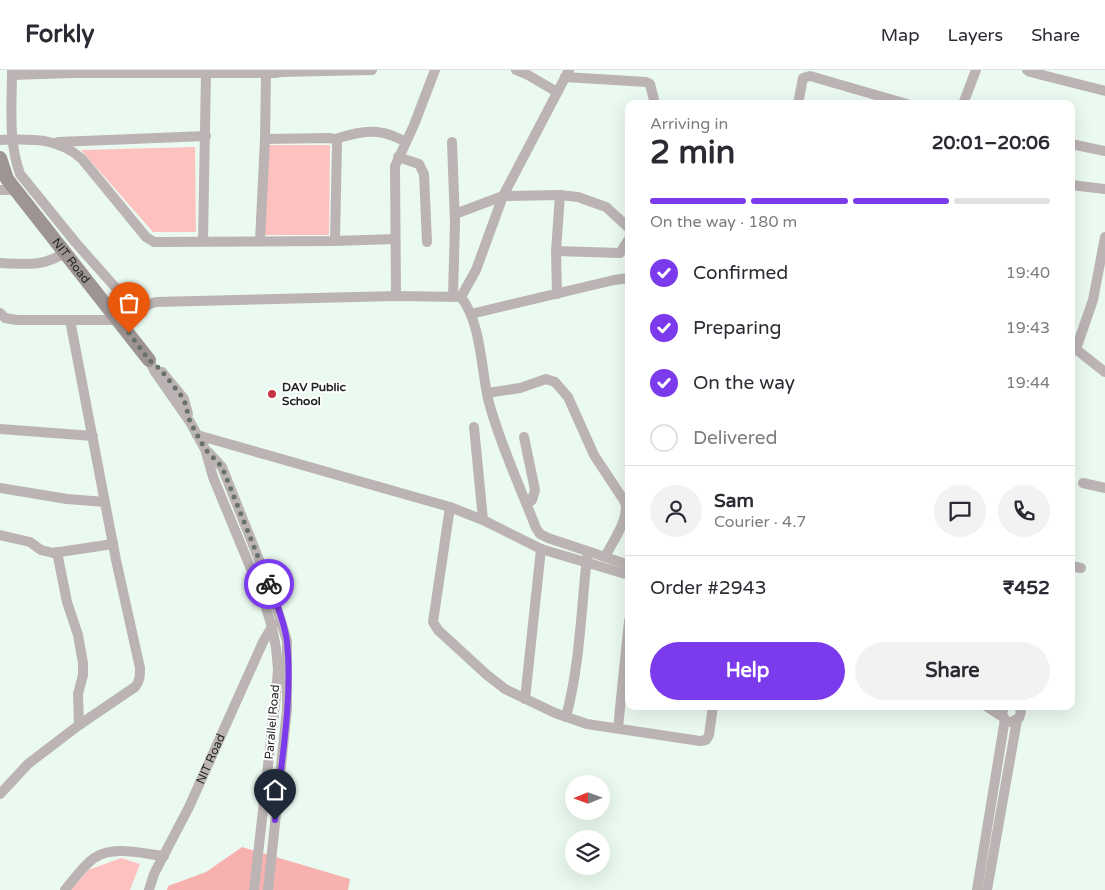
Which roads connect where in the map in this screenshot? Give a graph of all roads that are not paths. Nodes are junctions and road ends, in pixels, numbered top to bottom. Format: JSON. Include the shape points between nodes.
{"nodes":[{"id":1,"x":372,"y":70,"type":"edge"},
{"id":2,"x":435,"y":70,"type":"edge"},
{"id":3,"x":516,"y":70,"type":"edge"},
{"id":4,"x":976,"y":70,"type":"edge"},
{"id":5,"x":1027,"y":70,"type":"edge"},
{"id":6,"x":73,"y":71,"type":"edge"},
{"id":7,"x":282,"y":71,"type":"edge"},
{"id":8,"x":12,"y":72,"type":"edge"},
{"id":9,"x":133,"y":72,"type":"edge"},
{"id":10,"x":224,"y":72,"type":"edge"},
{"id":11,"x":266,"y":73,"type":"junction"},
{"id":12,"x":567,"y":73,"type":"edge"},
{"id":13,"x":206,"y":74,"type":"junction"},
{"id":14,"x":557,"y":92,"type":"junction"},
{"id":15,"x":1105,"y":92,"type":"edge"},
{"id":16,"x":655,"y":100,"type":"edge"},
{"id":17,"x":799,"y":100,"type":"edge"},
{"id":18,"x":892,"y":100,"type":"edge"},
{"id":19,"x":965,"y":100,"type":"edge"},
{"id":20,"x":206,"y":136,"type":"junction"},
{"id":21,"x":265,"y":139,"type":"junction"},
{"id":22,"x":335,"y":139,"type":"junction"},
{"id":23,"x":0,"y":140,"type":"edge"},
{"id":24,"x":12,"y":140,"type":"junction"},
{"id":25,"x":55,"y":142,"type":"junction"},
{"id":26,"x":406,"y":142,"type":"junction"},
{"id":27,"x":452,"y":142,"type":"dead end"},
{"id":28,"x":1075,"y":145,"type":"edge"},
{"id":29,"x":1105,"y":150,"type":"edge"},
{"id":30,"x":398,"y":157,"type":"junction"},
{"id":31,"x":0,"y":158,"type":"edge"},
{"id":32,"x":1075,"y":186,"type":"edge"},
{"id":33,"x":0,"y":190,"type":"edge"},
{"id":34,"x":16,"y":190,"type":"junction"},
{"id":35,"x":1105,"y":190,"type":"edge"},
{"id":36,"x":560,"y":195,"type":"junction"},
{"id":37,"x":503,"y":196,"type":"junction"},
{"id":38,"x":455,"y":214,"type":"junction"},
{"id":39,"x":625,"y":224,"type":"edge"},
{"id":40,"x":1105,"y":237,"type":"edge"},
{"id":41,"x":394,"y":239,"type":"junction"},
{"id":42,"x":202,"y":241,"type":"junction"},
{"id":43,"x":260,"y":241,"type":"junction"},
{"id":44,"x":336,"y":241,"type":"junction"},
{"id":45,"x":427,"y":242,"type":"dead end"},
{"id":46,"x":625,"y":245,"type":"edge"},
{"id":47,"x":556,"y":251,"type":"junction"},
{"id":48,"x":64,"y":253,"type":"junction"},
{"id":49,"x":0,"y":263,"type":"edge"},
{"id":50,"x":625,"y":279,"type":"edge"},
{"id":51,"x":557,"y":294,"type":"junction"},
{"id":52,"x":396,"y":296,"type":"junction"},
{"id":53,"x":457,"y":296,"type":"junction"},
{"id":54,"x":147,"y":304,"type":"junction"},
{"id":55,"x":0,"y":313,"type":"edge"},
{"id":56,"x":471,"y":314,"type":"junction"},
{"id":57,"x":70,"y":320,"type":"junction"},
{"id":58,"x":119,"y":320,"type":"junction"},
{"id":59,"x":1075,"y":345,"type":"edge"},
{"id":60,"x":1075,"y":349,"type":"edge"},
{"id":61,"x":149,"y":360,"type":"joint"},
{"id":62,"x":1105,"y":372,"type":"edge"},
{"id":63,"x":487,"y":393,"type":"junction"},
{"id":64,"x":474,"y":428,"type":"dead end"},
{"id":65,"x":0,"y":430,"type":"edge"},
{"id":66,"x":197,"y":435,"type":"junction"},
{"id":67,"x":93,"y":436,"type":"junction"},
{"id":68,"x":524,"y":437,"type":"dead end"},
{"id":69,"x":205,"y":449,"type":"junction"},
{"id":70,"x":1083,"y":483,"type":"dead end"},
{"id":71,"x":0,"y":488,"type":"edge"},
{"id":72,"x":1105,"y":488,"type":"edge"},
{"id":73,"x":105,"y":502,"type":"junction"},
{"id":74,"x":527,"y":504,"type":"junction"},
{"id":75,"x":625,"y":504,"type":"edge"},
{"id":76,"x":450,"y":507,"type":"junction"},
{"id":77,"x":625,"y":511,"type":"edge"},
{"id":78,"x":482,"y":520,"type":"junction"},
{"id":79,"x":0,"y":535,"type":"edge"},
{"id":80,"x":113,"y":544,"type":"junction"},
{"id":81,"x":541,"y":549,"type":"junction"},
{"id":82,"x":588,"y":551,"type":"junction"},
{"id":83,"x":57,"y":552,"type":"junction"},
{"id":84,"x":605,"y":557,"type":"junction"},
{"id":85,"x":586,"y":562,"type":"junction"},
{"id":86,"x":625,"y":564,"type":"edge"},
{"id":87,"x":625,"y":574,"type":"edge"},
{"id":88,"x":280,"y":617,"type":"junction"},
{"id":89,"x":272,"y":627,"type":"junction"},
{"id":90,"x":625,"y":660,"type":"edge"},
{"id":91,"x":525,"y":699,"type":"junction"},
{"id":92,"x":712,"y":710,"type":"edge"},
{"id":93,"x":1020,"y":710,"type":"edge"},
{"id":94,"x":1004,"y":714,"type":"edge"},
{"id":95,"x":566,"y":717,"type":"junction"},
{"id":96,"x":1017,"y":720,"type":"junction"},
{"id":97,"x":79,"y":725,"type":"junction"},
{"id":98,"x":618,"y":728,"type":"junction"},
{"id":99,"x":0,"y":794,"type":"edge"},
{"id":100,"x":164,"y":856,"type":"junction"},
{"id":101,"x":65,"y":890,"type":"edge"},
{"id":102,"x":149,"y":890,"type":"edge"},
{"id":103,"x":254,"y":890,"type":"edge"},
{"id":104,"x":268,"y":890,"type":"edge"},
{"id":105,"x":977,"y":890,"type":"edge"},
{"id":106,"x":987,"y":890,"type":"edge"}],
"edges":[{"from":1,"to":7,"type":"street"},
{"from":2,"to":26,"type":"street"},
{"from":3,"to":14,"type":"street"},
{"from":4,"to":19,"type":"street"},
{"from":5,"to":15,"type":"street"},
{"from":6,"to":8,"type":"street"},
{"from":6,"to":9,"type":"street"},
{"from":7,"to":11,"type":"street"},
{"from":8,"to":24,"type":"street"},
{"from":9,"to":13,"type":"street"},
{"from":10,"to":11,"type":"street"},
{"from":10,"to":13,"type":"street"},
{"from":11,"to":21,"type":"street"},
{"from":12,"to":14,"type":"street"},
{"from":12,"to":16,"type":"street","via":[[646,82],[650,84]]},
{"from":13,"to":20,"type":"street"},
{"from":14,"to":37,"type":"street"},
{"from":17,"to":18,"type":"street","via":[[804,78],[810,76]]},
{"from":20,"to":25,"type":"street"},
{"from":20,"to":42,"type":"street"},
{"from":21,"to":22,"type":"street"},
{"from":21,"to":43,"type":"street"},
{"from":22,"to":26,"type":"street","via":[[376,132]]},
{"from":22,"to":44,"type":"street"},
{"from":23,"to":24,"type":"street"},
{"from":24,"to":25,"type":"street"},
{"from":24,"to":54,"type":"street","via":[[15,162],[26,184],[116,286]]},
{"from":25,"to":42,"type":"street","via":[[82,159],[146,237],[154,242]]},
{"from":26,"to":30,"type":"street"},
{"from":27,"to":38,"type":"street"},
{"from":28,"to":29,"type":"street"},
{"from":30,"to":41,"type":"street","via":[[394,171]]},
{"from":30,"to":45,"type":"street","via":[[419,164],[424,174]]},
{"from":31,"to":34,"type":"main road","name":"NIT Road","via":[[7,178]]},
{"from":32,"to":35,"type":"street"},
{"from":33,"to":34,"type":"street"},
{"from":34,"to":48,"type":"main road","name":"NIT Road"},
{"from":36,"to":37,"type":"street"},
{"from":36,"to":39,"type":"street","via":[[578,197],[606,207]]},
{"from":36,"to":47,"type":"street"},
{"from":37,"to":38,"type":"street"},
{"from":37,"to":53,"type":"street","via":[[476,270]]},
{"from":38,"to":53,"type":"street"},
{"from":40,"to":59,"type":"street","via":[[1093,300]]},
{"from":41,"to":44,"type":"street"},
{"from":41,"to":52,"type":"street"},
{"from":42,"to":43,"type":"street"},
{"from":43,"to":44,"type":"street"},
{"from":46,"to":47,"type":"street","via":[[620,253]]},
{"from":47,"to":51,"type":"street"},
{"from":48,"to":49,"type":"street","via":[[52,261],[31,265]]},
{"from":48,"to":58,"type":"main road","name":"NIT Road"},
{"from":50,"to":51,"type":"street"},
{"from":51,"to":56,"type":"street"},
{"from":52,"to":53,"type":"street"},
{"from":52,"to":54,"type":"street"},
{"from":53,"to":56,"type":"street"},
{"from":54,"to":58,"type":"street"},
{"from":55,"to":57,"type":"street","via":[[17,320]]},
{"from":56,"to":63,"type":"street"},
{"from":57,"to":58,"type":"street"},
{"from":57,"to":67,"type":"street"},
{"from":58,"to":61,"type":"main road","name":"NIT Road"},
{"from":60,"to":62,"type":"street"},
{"from":61,"to":66,"type":"street","name":"NIT Road","via":[[184,399]]},
{"from":63,"to":74,"type":"street"},
{"from":63,"to":75,"type":"street","via":[[520,388],[546,379],[555,382],[568,398],[594,455]]},
{"from":64,"to":78,"type":"street"},
{"from":65,"to":67,"type":"street"},
{"from":66,"to":69,"type":"street","name":"NIT Road"},
{"from":66,"to":76,"type":"street"},
{"from":67,"to":73,"type":"street"},
{"from":68,"to":74,"type":"street","via":[[535,490]]},
{"from":69,"to":88,"type":"street","name":"NIT Road","via":[[222,467]]},
{"from":69,"to":89,"type":"street","name":"NIT Road"},
{"from":70,"to":72,"type":"street"},
{"from":71,"to":73,"type":"street","via":[[67,500]]},
{"from":73,"to":80,"type":"street"},
{"from":74,"to":82,"type":"street","via":[[540,534]]},
{"from":76,"to":78,"type":"street"},
{"from":76,"to":91,"type":"street","via":[[433,622],[487,675]]},
{"from":77,"to":84,"type":"street"},
{"from":78,"to":81,"type":"street"},
{"from":79,"to":83,"type":"street","via":[[30,542],[49,553]]},
{"from":80,"to":83,"type":"street"},
{"from":80,"to":97,"type":"street","via":[[140,677],[135,687]]},
{"from":81,"to":85,"type":"street"},
{"from":81,"to":91,"type":"street"},
{"from":82,"to":84,"type":"street"},
{"from":82,"to":85,"type":"street"},
{"from":83,"to":97,"type":"street","via":[[66,602],[84,663],[78,694]]},
{"from":84,"to":86,"type":"street"},
{"from":85,"to":87,"type":"street"},
{"from":85,"to":95,"type":"street","via":[[574,689]]},
{"from":88,"to":89,"type":"street","name":"NIT Road"},
{"from":88,"to":104,"type":"street","name":"Parallel Road","via":[[287,641],[287,709]]},
{"from":89,"to":100,"type":"street","name":"NIT Road"},
{"from":89,"to":103,"type":"street","name":"Parallel Road","via":[[278,669]]},
{"from":90,"to":98,"type":"street"},
{"from":91,"to":95,"type":"street"},
{"from":92,"to":98,"type":"street","via":[[706,740]]},
{"from":93,"to":96,"type":"street"},
{"from":94,"to":96,"type":"street","via":[[1011,722]]},
{"from":94,"to":105,"type":"street"},
{"from":95,"to":98,"type":"street","via":[[587,724]]},
{"from":96,"to":106,"type":"street"},
{"from":97,"to":99,"type":"street","via":[[28,764]]},
{"from":100,"to":101,"type":"street","via":[[119,851],[106,853],[94,858]]},
{"from":100,"to":102,"type":"street","name":"NIT Road"}]}
